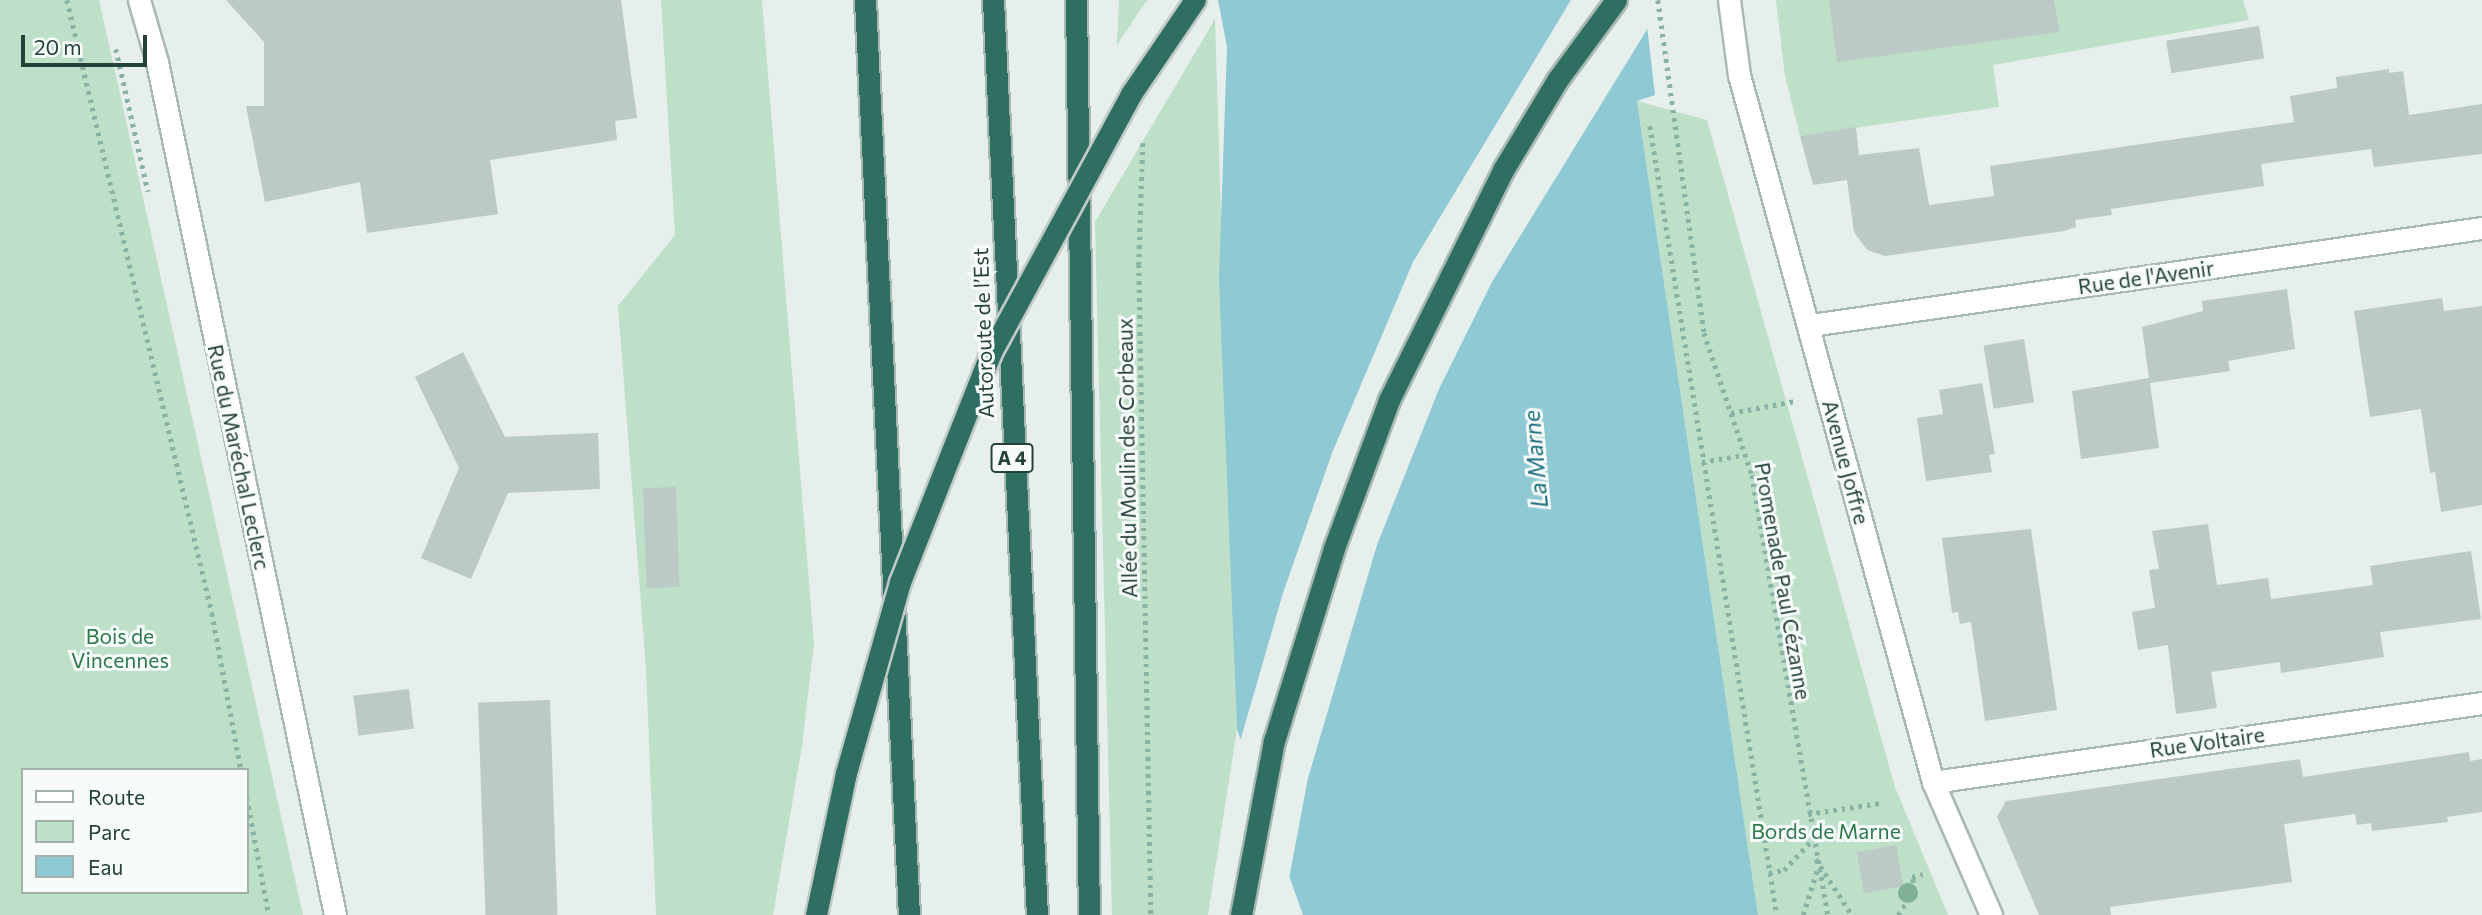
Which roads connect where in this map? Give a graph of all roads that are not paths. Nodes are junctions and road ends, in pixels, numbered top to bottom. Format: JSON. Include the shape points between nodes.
{"nodes":[{"id":1,"x":139,"y":0,"type":"edge"},
{"id":2,"x":865,"y":0,"type":"edge"},
{"id":3,"x":993,"y":0,"type":"edge"},
{"id":4,"x":1076,"y":0,"type":"edge"},
{"id":5,"x":1195,"y":0,"type":"edge"},
{"id":6,"x":1616,"y":0,"type":"edge"},
{"id":7,"x":1729,"y":0,"type":"edge"},
{"id":8,"x":2482,"y":228,"type":"edge"},
{"id":9,"x":1811,"y":325,"type":"junction"},
{"id":10,"x":2482,"y":703,"type":"edge"},
{"id":11,"x":1933,"y":782,"type":"junction"},
{"id":12,"x":335,"y":915,"type":"edge"},
{"id":13,"x":816,"y":915,"type":"edge"},
{"id":14,"x":909,"y":915,"type":"edge"},
{"id":15,"x":1037,"y":915,"type":"edge"},
{"id":16,"x":1089,"y":915,"type":"edge"},
{"id":17,"x":1241,"y":915,"type":"edge"},
{"id":18,"x":1991,"y":915,"type":"edge"}],
"edges":[{"from":1,"to":12,"type":"street","name":"Rue du Maréchal Leclerc","via":[[157,61]]},
{"from":2,"to":14,"type":"highway"},
{"from":3,"to":15,"type":"highway","name":"Autoroute de l’Est","number":"A 4"},
{"from":4,"to":16,"type":"highway"},
{"from":5,"to":13,"type":"highway","bridge":true,"via":[[1131,94],[991,352],[900,582],[846,773]]},
{"from":6,"to":17,"type":"highway","via":[[1558,79],[1503,170],[1389,400],[1334,548],[1274,741]]},
{"from":7,"to":9,"type":"street","name":"Avenue Joffre","via":[[1739,75]]},
{"from":8,"to":9,"type":"street","name":"Rue de l'Avenir"},
{"from":9,"to":11,"type":"street","name":"Avenue Joffre"},
{"from":10,"to":11,"type":"street","name":"Rue Voltaire"},
{"from":11,"to":18,"type":"street","name":"Avenue Joffre"}]}
